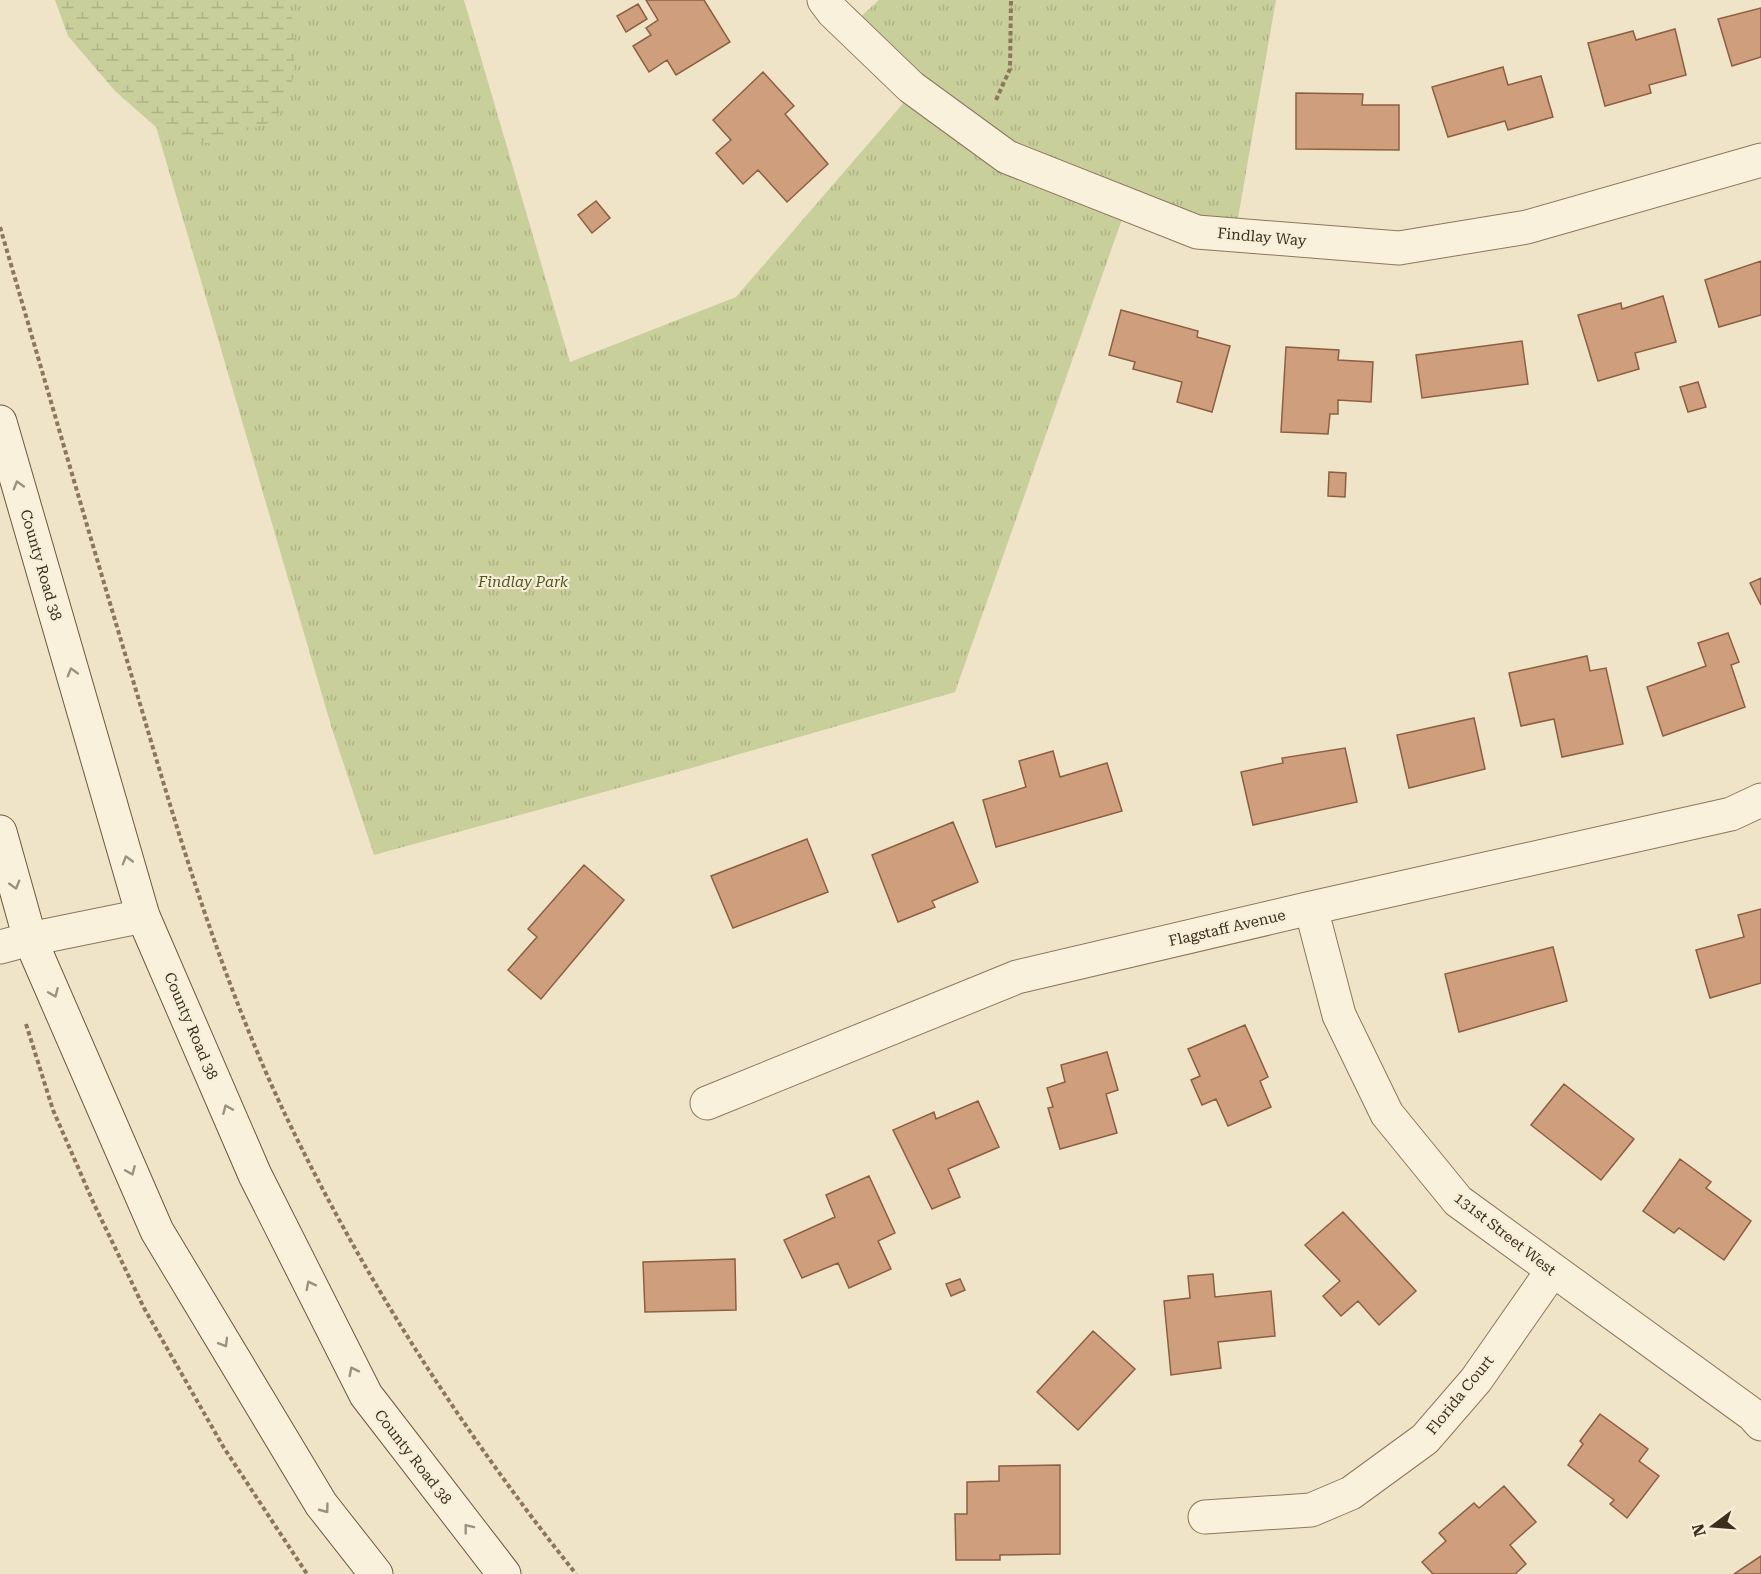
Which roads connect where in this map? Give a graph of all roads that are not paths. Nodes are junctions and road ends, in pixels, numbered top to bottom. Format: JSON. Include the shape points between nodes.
{"nodes":[{"id":1,"x":824,"y":0,"type":"edge"},
{"id":2,"x":1761,"y":160,"type":"edge"},
{"id":3,"x":0,"y":422,"type":"edge"},
{"id":4,"x":1761,"y":800,"type":"edge"},
{"id":5,"x":0,"y":832,"type":"edge"},
{"id":6,"x":1311,"y":908,"type":"junction"},
{"id":7,"x":143,"y":916,"type":"junction"},
{"id":8,"x":15,"y":943,"type":"edge"},
{"id":9,"x":706,"y":1103,"type":"dead end"},
{"id":10,"x":1552,"y":1271,"type":"junction"},
{"id":11,"x":1761,"y":1424,"type":"edge"},
{"id":12,"x":1205,"y":1517,"type":"dead end"},
{"id":13,"x":376,"y":1574,"type":"edge"},
{"id":14,"x":504,"y":1574,"type":"edge"}],
"edges":[{"from":1,"to":2,"type":"street","name":"Findlay Way","via":[[911,87],[1007,157],[1197,232],[1399,248],[1527,227]]},
{"from":7,"to":3,"type":"street","name":"County Road 38","one_way":true},
{"from":4,"to":6,"type":"street","name":"Flagstaff Avenue","via":[[1731,814]]},
{"from":5,"to":8,"type":"street","one_way":true},
{"from":6,"to":9,"type":"street","name":"Flagstaff Avenue","via":[[1017,977]]},
{"from":6,"to":10,"type":"street","name":"131st Street West","via":[[1339,1015],[1387,1113],[1458,1201]]},
{"from":7,"to":8,"type":"street"},
{"from":14,"to":7,"type":"street","name":"County Road 38","one_way":true,"via":[[366,1395],[255,1175]]},
{"from":8,"to":13,"type":"street","one_way":true,"via":[[157,1231],[321,1504]]},
{"from":10,"to":11,"type":"street","name":"131st Street West"},
{"from":10,"to":12,"type":"street","name":"Florida Court","via":[[1476,1380],[1425,1439],[1351,1493],[1311,1510]]}]}
